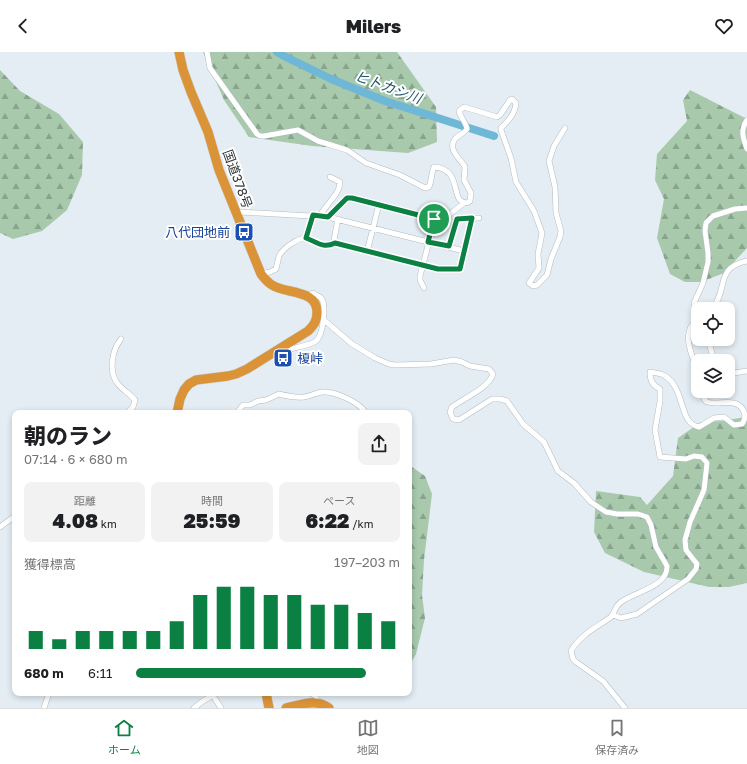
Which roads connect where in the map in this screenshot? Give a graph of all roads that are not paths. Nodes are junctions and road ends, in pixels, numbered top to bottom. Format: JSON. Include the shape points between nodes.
{"nodes":[{"id":1,"x":179,"y":52,"type":"edge"},
{"id":2,"x":207,"y":52,"type":"edge"},
{"id":3,"x":747,"y":120,"type":"edge"},
{"id":4,"x":565,"y":128,"type":"dead end"},
{"id":5,"x":747,"y":149,"type":"edge"},
{"id":6,"x":330,"y":178,"type":"dead end"},
{"id":7,"x":464,"y":203,"type":"junction"},
{"id":8,"x":379,"y":204,"type":"junction"},
{"id":9,"x":747,"y":208,"type":"edge"},
{"id":10,"x":236,"y":212,"type":"junction"},
{"id":11,"x":316,"y":215,"type":"junction"},
{"id":12,"x":328,"y":217,"type":"junction"},
{"id":13,"x":472,"y":218,"type":"junction"},
{"id":14,"x":480,"y":218,"type":"dead end"},
{"id":15,"x":434,"y":219,"type":"junction"},
{"id":16,"x":338,"y":220,"type":"junction"},
{"id":17,"x":373,"y":228,"type":"junction"},
{"id":18,"x":306,"y":238,"type":"junction"},
{"id":19,"x":428,"y":242,"type":"junction"},
{"id":20,"x":333,"y":245,"type":"junction"},
{"id":21,"x":449,"y":246,"type":"junction"},
{"id":22,"x":464,"y":251,"type":"junction"},
{"id":23,"x":367,"y":252,"type":"junction"},
{"id":24,"x":747,"y":261,"type":"edge"},
{"id":25,"x":423,"y":266,"type":"junction"},
{"id":26,"x":261,"y":274,"type":"junction"},
{"id":27,"x":424,"y":288,"type":"dead end"},
{"id":28,"x":306,"y":296,"type":"junction"},
{"id":29,"x":694,"y":302,"type":"edge"},
{"id":30,"x":717,"y":302,"type":"edge"},
{"id":31,"x":324,"y":320,"type":"junction"},
{"id":32,"x":691,"y":328,"type":"edge"},
{"id":33,"x":121,"y":339,"type":"dead end"},
{"id":34,"x":278,"y":349,"type":"junction"},
{"id":35,"x":692,"y":354,"type":"edge"},
{"id":36,"x":747,"y":371,"type":"edge"},
{"id":37,"x":735,"y":373,"type":"edge"},
{"id":38,"x":703,"y":398,"type":"edge"},
{"id":39,"x":130,"y":410,"type":"edge"},
{"id":40,"x":178,"y":410,"type":"edge"},
{"id":41,"x":239,"y":410,"type":"edge"},
{"id":42,"x":362,"y":410,"type":"edge"},
{"id":43,"x":746,"y":420,"type":"edge"},
{"id":44,"x":12,"y":518,"type":"edge"},
{"id":45,"x":0,"y":527,"type":"edge"},
{"id":46,"x":613,"y":615,"type":"junction"},
{"id":47,"x":48,"y":696,"type":"edge"},
{"id":48,"x":211,"y":696,"type":"edge"},
{"id":49,"x":215,"y":696,"type":"edge"},
{"id":50,"x":267,"y":696,"type":"edge"},
{"id":51,"x":316,"y":696,"type":"edge"},
{"id":52,"x":316,"y":702,"type":"junction"},
{"id":53,"x":44,"y":708,"type":"edge"},
{"id":54,"x":194,"y":708,"type":"edge"},
{"id":55,"x":221,"y":708,"type":"edge"},
{"id":56,"x":269,"y":708,"type":"edge"},
{"id":57,"x":286,"y":708,"type":"edge"},
{"id":58,"x":329,"y":708,"type":"edge"},
{"id":59,"x":625,"y":708,"type":"edge"}],
"edges":[{"from":1,"to":10,"type":"highway","name":"国道378号","via":[[189,87]]},
{"from":2,"to":7,"type":"street","via":[[210,68],[260,136],[298,130],[318,141],[347,150],[366,162],[425,188],[429,187],[434,167],[441,167],[448,170],[452,176],[460,200]]},
{"from":3,"to":5,"type":"street","via":[[742,132]]},
{"from":4,"to":7,"type":"street","via":[[554,146],[550,161],[560,238],[551,259],[549,272],[537,285],[529,283],[539,268],[538,254],[542,238],[540,227],[534,211],[516,182],[501,130],[516,108],[516,103],[512,99],[497,117],[464,107],[459,110],[467,129],[455,139],[453,151],[465,167],[464,180],[471,197],[467,204]]},
{"from":6,"to":11,"type":"street","via":[[340,182],[339,188]]},
{"from":7,"to":15,"type":"street","via":[[450,214],[440,213]]},
{"from":8,"to":12,"type":"street","via":[[347,198]]},
{"from":8,"to":15,"type":"street"},
{"from":8,"to":17,"type":"street"},
{"from":9,"to":29,"type":"street","via":[[713,216],[706,223],[708,262]]},
{"from":10,"to":11,"type":"street"},
{"from":10,"to":26,"type":"highway","name":"国道378号"},
{"from":11,"to":12,"type":"street"},
{"from":11,"to":18,"type":"street"},
{"from":12,"to":16,"type":"street"},
{"from":13,"to":14,"type":"street"},
{"from":13,"to":21,"type":"street","via":[[457,219]]},
{"from":13,"to":22,"type":"street"},
{"from":15,"to":19,"type":"street"},
{"from":16,"to":17,"type":"street"},
{"from":16,"to":20,"type":"street"},
{"from":17,"to":19,"type":"street"},
{"from":17,"to":23,"type":"street"},
{"from":18,"to":20,"type":"street","via":[[324,246]]},
{"from":18,"to":26,"type":"street","via":[[294,242],[280,255],[276,269]]},
{"from":19,"to":21,"type":"street"},
{"from":19,"to":25,"type":"street"},
{"from":20,"to":23,"type":"street","via":[[335,243]]},
{"from":21,"to":22,"type":"street"},
{"from":22,"to":25,"type":"street","via":[[460,269]]},
{"from":23,"to":25,"type":"street"},
{"from":24,"to":30,"type":"street","via":[[737,263],[729,269]]},
{"from":25,"to":27,"type":"street","via":[[420,280]]},
{"from":26,"to":28,"type":"highway","name":"国道378号","via":[[272,286]]},
{"from":28,"to":31,"type":"street","via":[[313,293],[321,298],[324,304]]},
{"from":28,"to":34,"type":"highway","via":[[317,308],[314,326]]},
{"from":31,"to":34,"type":"street","via":[[317,341],[281,351]]},
{"from":31,"to":46,"type":"street","via":[[352,344],[389,364],[431,364],[454,360],[489,369],[493,374],[490,380],[452,407],[450,412],[455,420],[492,399],[504,400],[523,424],[544,442],[554,467],[574,483],[591,502],[606,512],[647,517],[656,547],[667,566],[665,574],[651,587],[622,602],[615,608]]},
{"from":32,"to":35,"type":"street","via":[[689,342]]},
{"from":33,"to":39,"type":"street","via":[[116,344],[112,366],[118,385],[135,400]]},
{"from":34,"to":40,"type":"highway","via":[[236,374],[196,380],[189,384],[180,399]]},
{"from":36,"to":37,"type":"street"},
{"from":38,"to":43,"type":"street","via":[[707,402],[735,403],[746,414]]},
{"from":41,"to":42,"type":"street","via":[[243,405],[279,394],[302,397],[323,392],[347,398]]},
{"from":43,"to":46,"type":"street","via":[[734,425],[724,418],[714,418],[699,428],[695,427],[687,418],[673,382],[663,375],[650,372],[654,386],[660,389],[655,430],[660,457],[702,457],[707,463],[704,490],[685,540],[686,550],[697,566],[688,580],[637,614],[621,618]]},
{"from":44,"to":45,"type":"street"},
{"from":46,"to":59,"type":"street","via":[[574,646],[571,654],[576,662],[607,685]]},
{"from":47,"to":53,"type":"street"},
{"from":48,"to":54,"type":"street"},
{"from":49,"to":55,"type":"street"},
{"from":50,"to":56,"type":"highway"},
{"from":51,"to":52,"type":"street"},
{"from":52,"to":57,"type":"highway"},
{"from":52,"to":58,"type":"highway"}]}
